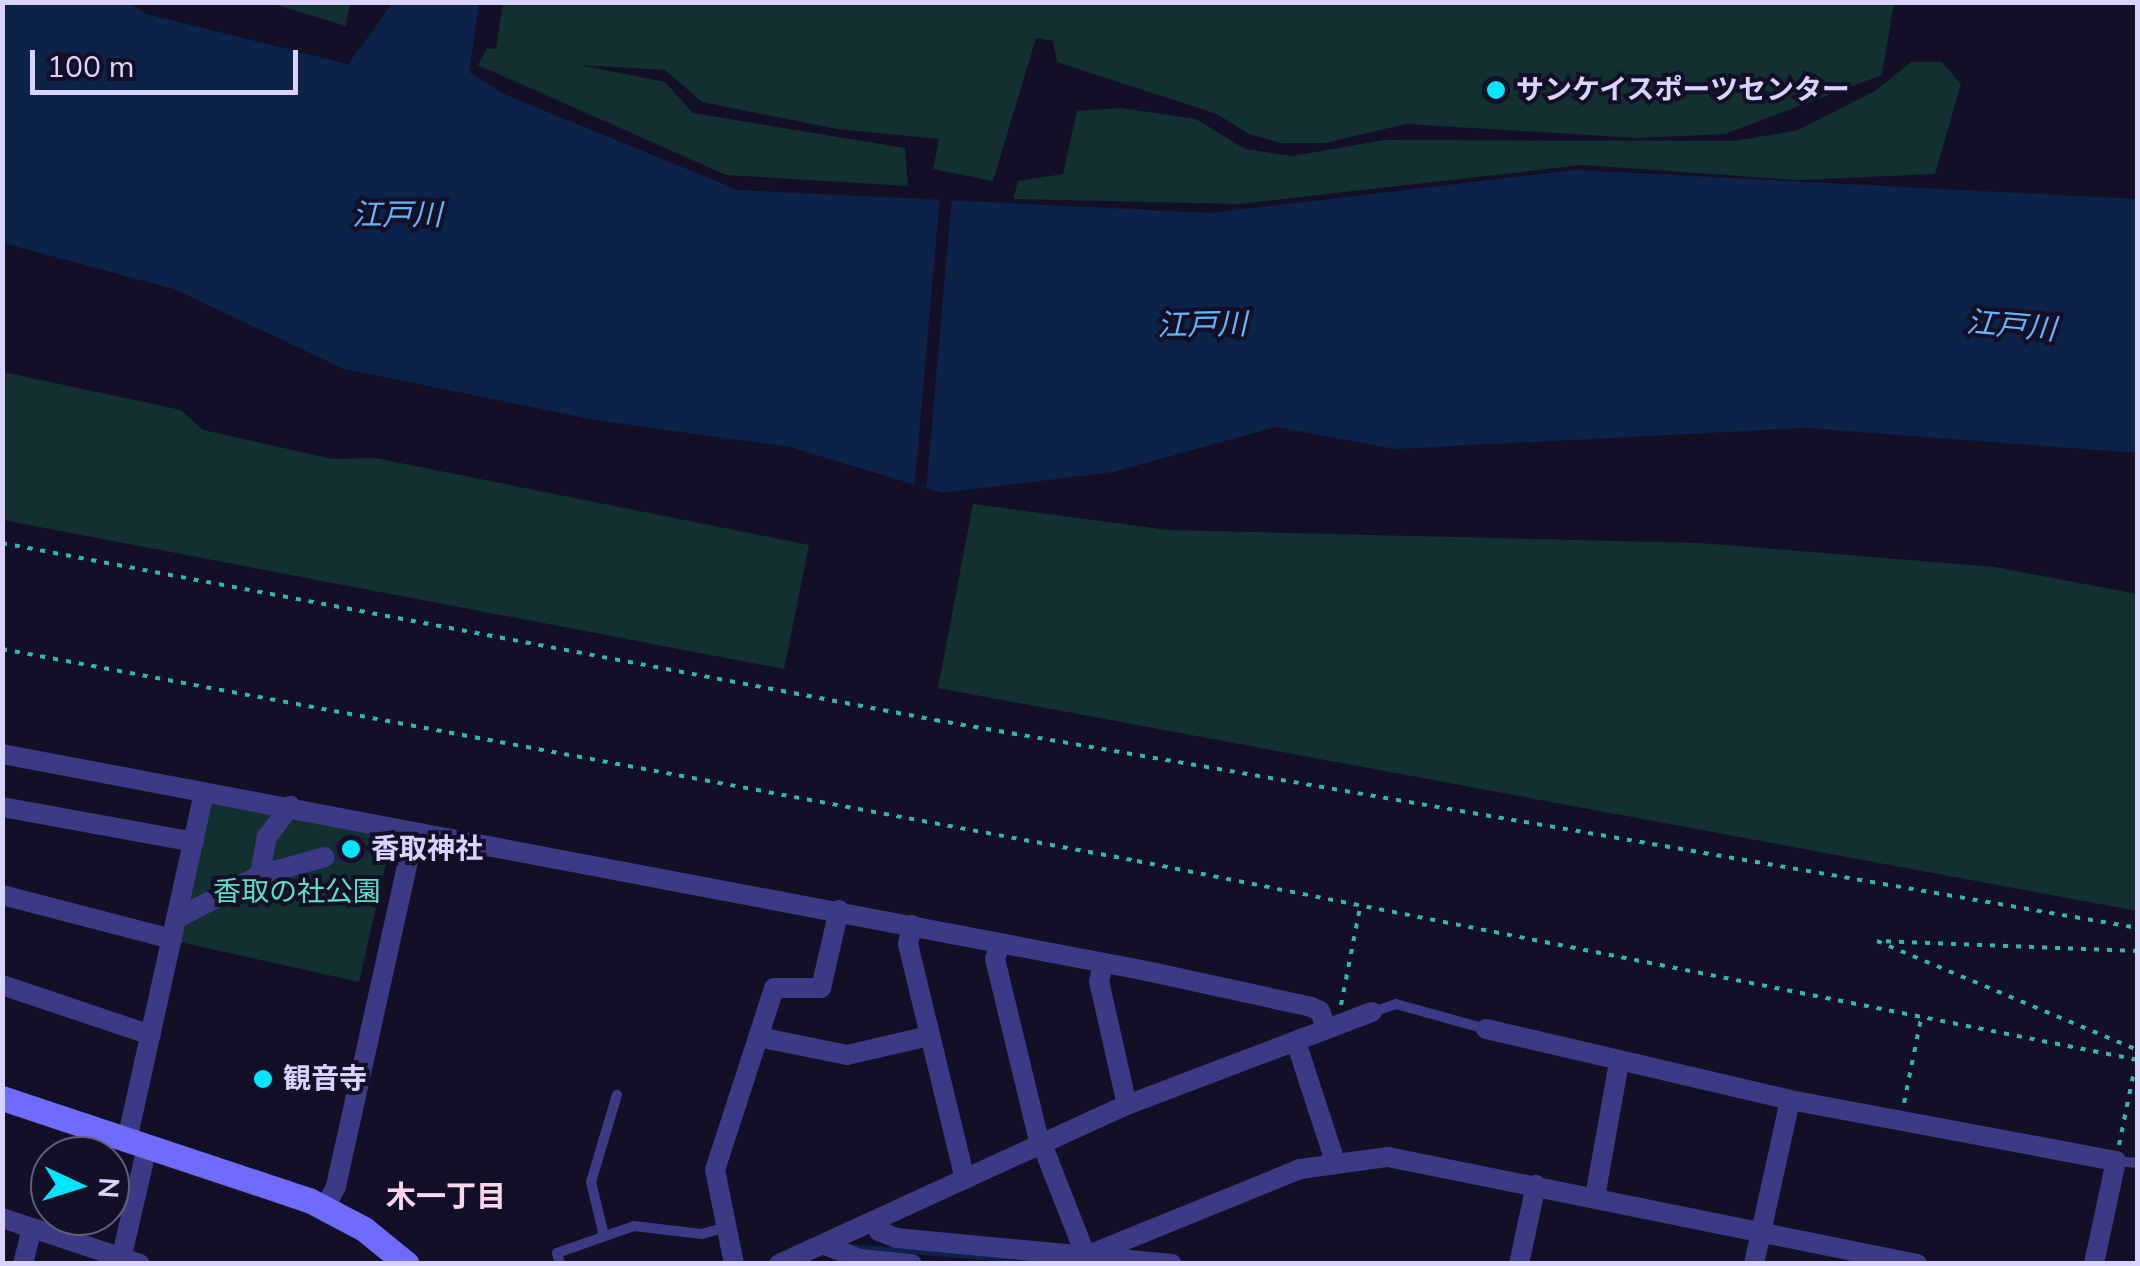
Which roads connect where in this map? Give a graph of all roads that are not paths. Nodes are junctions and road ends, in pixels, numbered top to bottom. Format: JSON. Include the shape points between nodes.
{"nodes":[{"id":1,"x":2,"y":754,"type":"edge"},
{"id":2,"x":204,"y":792,"type":"junction"},
{"id":3,"x":290,"y":806,"type":"junction"},
{"id":4,"x":2,"y":807,"type":"edge"},
{"id":5,"x":414,"y":832,"type":"junction"},
{"id":6,"x":194,"y":842,"type":"junction"},
{"id":7,"x":325,"y":857,"type":"dead end"},
{"id":8,"x":260,"y":875,"type":"junction"},
{"id":9,"x":2,"y":894,"type":"edge"},
{"id":10,"x":838,"y":910,"type":"junction"},
{"id":11,"x":912,"y":925,"type":"junction"},
{"id":12,"x":174,"y":929,"type":"junction"},
{"id":13,"x":1000,"y":947,"type":"junction"},
{"id":14,"x":1104,"y":964,"type":"junction"},
{"id":15,"x":2,"y":986,"type":"edge"},
{"id":16,"x":1372,"y":1012,"type":"joint"},
{"id":17,"x":1335,"y":1025,"type":"junction"},
{"id":18,"x":1486,"y":1029,"type":"joint"},
{"id":19,"x":150,"y":1035,"type":"junction"},
{"id":20,"x":929,"y":1036,"type":"junction"},
{"id":21,"x":758,"y":1037,"type":"junction"},
{"id":22,"x":1296,"y":1042,"type":"junction"},
{"id":23,"x":1619,"y":1062,"type":"junction"},
{"id":24,"x":617,"y":1095,"type":"dead end"},
{"id":25,"x":2,"y":1098,"type":"edge"},
{"id":26,"x":1790,"y":1100,"type":"junction"},
{"id":27,"x":1126,"y":1105,"type":"junction"},
{"id":28,"x":137,"y":1143,"type":"junction"},
{"id":29,"x":1041,"y":1144,"type":"junction"},
{"id":30,"x":2117,"y":1154,"type":"junction"},
{"id":31,"x":1335,"y":1161,"type":"junction"},
{"id":32,"x":2138,"y":1163,"type":"edge"},
{"id":33,"x":965,"y":1179,"type":"junction"},
{"id":34,"x":1536,"y":1185,"type":"junction"},
{"id":35,"x":1594,"y":1198,"type":"junction"},
{"id":36,"x":325,"y":1208,"type":"junction"},
{"id":37,"x":2,"y":1218,"type":"edge"},
{"id":38,"x":875,"y":1222,"type":"junction"},
{"id":39,"x":30,"y":1227,"type":"edge"},
{"id":40,"x":727,"y":1227,"type":"junction"},
{"id":41,"x":1762,"y":1231,"type":"junction"},
{"id":42,"x":30,"y":1236,"type":"edge"},
{"id":43,"x":54,"y":1236,"type":"edge"},
{"id":44,"x":604,"y":1236,"type":"junction"},
{"id":45,"x":835,"y":1254,"type":"edge"},
{"id":46,"x":1090,"y":1259,"type":"edge"},
{"id":47,"x":127,"y":1262,"type":"edge"},
{"id":48,"x":24,"y":1264,"type":"edge"},
{"id":49,"x":407,"y":1264,"type":"edge"},
{"id":50,"x":560,"y":1264,"type":"edge"},
{"id":51,"x":734,"y":1264,"type":"edge"},
{"id":52,"x":779,"y":1264,"type":"edge"},
{"id":53,"x":912,"y":1264,"type":"edge"},
{"id":54,"x":1172,"y":1264,"type":"edge"},
{"id":55,"x":1519,"y":1264,"type":"edge"},
{"id":56,"x":1754,"y":1264,"type":"edge"},
{"id":57,"x":1918,"y":1264,"type":"edge"},
{"id":58,"x":2094,"y":1264,"type":"edge"}],
"edges":[{"from":1,"to":2,"type":"street"},
{"from":2,"to":3,"type":"street"},
{"from":2,"to":6,"type":"street"},
{"from":3,"to":5,"type":"street"},
{"from":3,"to":8,"type":"street","via":[[267,837]]},
{"from":4,"to":6,"type":"street"},
{"from":5,"to":10,"type":"street"},
{"from":5,"to":36,"type":"street","via":[[336,1186]]},
{"from":6,"to":12,"type":"street"},
{"from":7,"to":8,"type":"street"},
{"from":8,"to":12,"type":"street"},
{"from":9,"to":12,"type":"street"},
{"from":10,"to":11,"type":"street"},
{"from":10,"to":21,"type":"street","via":[[827,979],[821,988],[774,988]]},
{"from":11,"to":13,"type":"street"},
{"from":11,"to":20,"type":"street","via":[[908,944]]},
{"from":12,"to":19,"type":"street"},
{"from":13,"to":14,"type":"street"},
{"from":13,"to":29,"type":"street","via":[[995,959]]},
{"from":14,"to":17,"type":"street","via":[[1311,1008]]},
{"from":14,"to":27,"type":"street","via":[[1099,980]]},
{"from":15,"to":19,"type":"street"},
{"from":16,"to":17,"type":"street"},
{"from":16,"to":18,"type":"lane","via":[[1396,1004]]},
{"from":17,"to":22,"type":"street"},
{"from":18,"to":23,"type":"street"},
{"from":19,"to":28,"type":"street"},
{"from":20,"to":21,"type":"street","via":[[848,1055]]},
{"from":20,"to":33,"type":"street"},
{"from":21,"to":40,"type":"street","via":[[715,1170]]},
{"from":22,"to":27,"type":"street"},
{"from":22,"to":31,"type":"street"},
{"from":23,"to":26,"type":"street"},
{"from":23,"to":35,"type":"street"},
{"from":24,"to":44,"type":"lane","via":[[590,1182]]},
{"from":25,"to":28,"type":"street"},
{"from":26,"to":30,"type":"street"},
{"from":26,"to":41,"type":"street"},
{"from":27,"to":29,"type":"street"},
{"from":28,"to":36,"type":"street"},
{"from":28,"to":47,"type":"street"},
{"from":29,"to":33,"type":"street"},
{"from":29,"to":46,"type":"street"},
{"from":30,"to":32,"type":"lane"},
{"from":30,"to":58,"type":"street"},
{"from":31,"to":34,"type":"street","via":[[1416,1160]]},
{"from":31,"to":46,"type":"street"},
{"from":33,"to":38,"type":"street"},
{"from":34,"to":35,"type":"street"},
{"from":34,"to":55,"type":"street"},
{"from":35,"to":41,"type":"street"},
{"from":36,"to":49,"type":"street"},
{"from":37,"to":39,"type":"street"},
{"from":38,"to":45,"type":"street"},
{"from":38,"to":46,"type":"street","via":[[896,1238]]},
{"from":40,"to":44,"type":"lane","via":[[702,1234],[634,1226]]},
{"from":40,"to":51,"type":"street"},
{"from":41,"to":56,"type":"street"},
{"from":41,"to":57,"type":"street"},
{"from":42,"to":48,"type":"street"},
{"from":43,"to":47,"type":"street"},
{"from":44,"to":50,"type":"lane","via":[[557,1253]]},
{"from":45,"to":52,"type":"street"},
{"from":45,"to":53,"type":"street"},
{"from":46,"to":54,"type":"street"}]}
